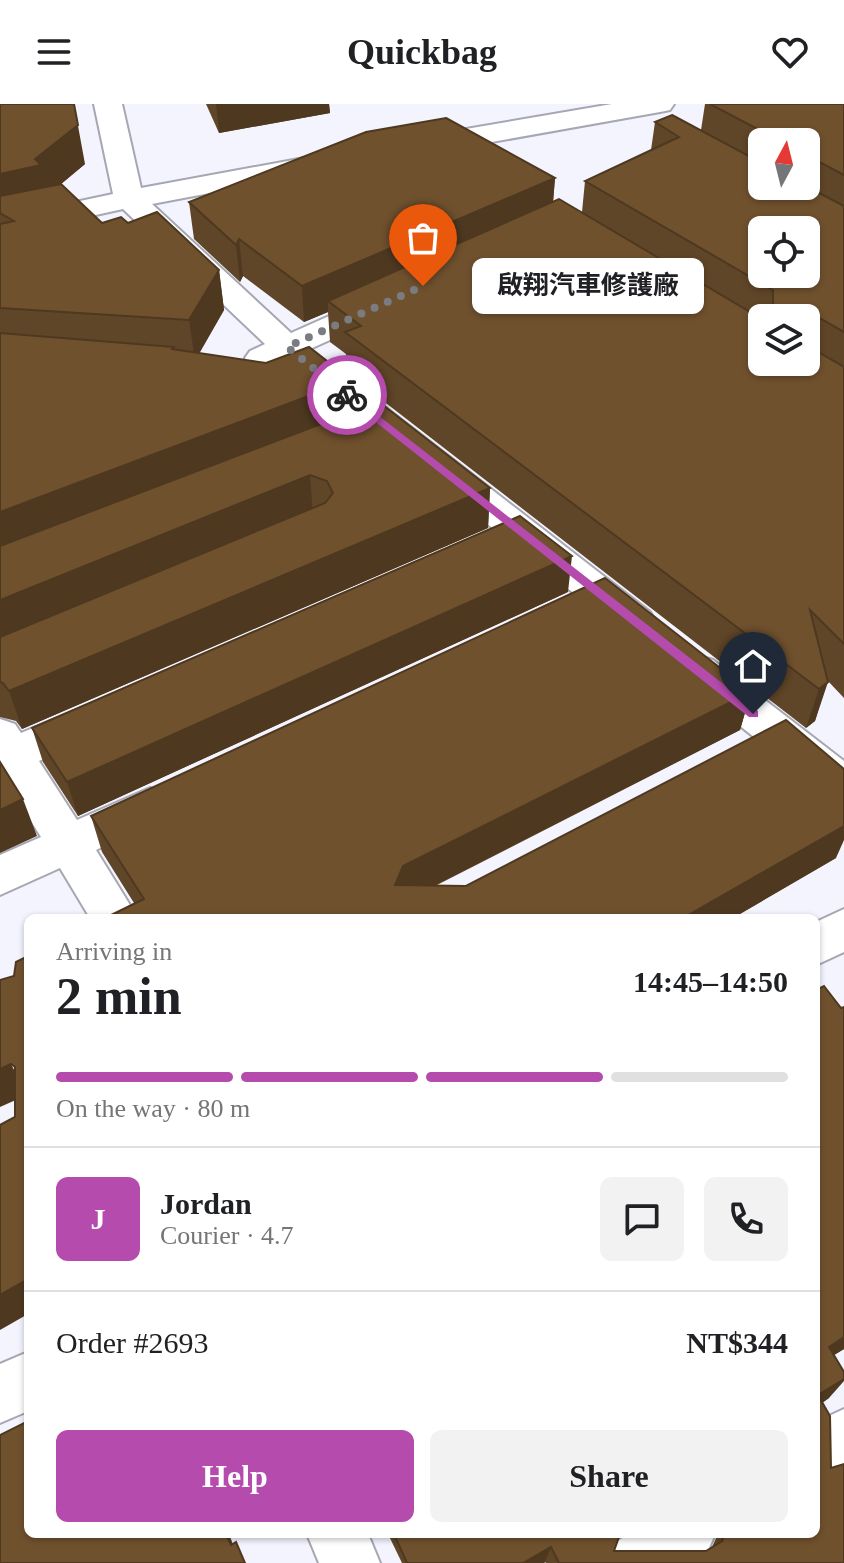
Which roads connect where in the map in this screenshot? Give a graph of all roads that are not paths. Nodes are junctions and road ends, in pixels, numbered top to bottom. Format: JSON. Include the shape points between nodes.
{"nodes":[{"id":1,"x":108,"y":104,"type":"edge"},
{"id":2,"x":660,"y":104,"type":"edge"},
{"id":3,"x":615,"y":111,"type":"junction"},
{"id":4,"x":654,"y":132,"type":"dead end"},
{"id":5,"x":396,"y":151,"type":"edge"},
{"id":6,"x":349,"y":159,"type":"edge"},
{"id":7,"x":129,"y":199,"type":"junction"},
{"id":8,"x":0,"y":227,"type":"edge"},
{"id":9,"x":415,"y":289,"type":"edge"},
{"id":10,"x":287,"y":347,"type":"junction"},
{"id":11,"x":233,"y":370,"type":"edge"},
{"id":12,"x":522,"y":532,"type":"junction"},
{"id":13,"x":478,"y":551,"type":"edge"},
{"id":14,"x":603,"y":596,"type":"junction"},
{"id":15,"x":560,"y":616,"type":"edge"},
{"id":16,"x":128,"y":704,"type":"edge"},
{"id":17,"x":778,"y":733,"type":"junction"},
{"id":18,"x":4,"y":750,"type":"edge"},
{"id":19,"x":737,"y":755,"type":"edge"},
{"id":20,"x":844,"y":785,"type":"edge"},
{"id":21,"x":185,"y":789,"type":"edge"},
{"id":22,"x":70,"y":843,"type":"junction"},
{"id":23,"x":0,"y":876,"type":"edge"},
{"id":24,"x":113,"y":914,"type":"edge"},
{"id":25,"x":844,"y":929,"type":"edge"},
{"id":26,"x":820,"y":943,"type":"edge"},
{"id":27,"x":24,"y":1382,"type":"edge"},
{"id":28,"x":0,"y":1395,"type":"edge"},
{"id":29,"x":844,"y":1438,"type":"edge"},
{"id":30,"x":820,"y":1453,"type":"edge"},
{"id":31,"x":339,"y":1538,"type":"edge"},
{"id":32,"x":678,"y":1538,"type":"edge"},
{"id":33,"x":350,"y":1563,"type":"edge"},
{"id":34,"x":637,"y":1563,"type":"edge"}],
"edges":[{"from":1,"to":7,"type":"street"},
{"from":2,"to":3,"type":"street"},
{"from":3,"to":4,"type":"street"},
{"from":3,"to":5,"type":"street"},
{"from":6,"to":7,"type":"street"},
{"from":7,"to":8,"type":"street"},
{"from":7,"to":10,"type":"street"},
{"from":9,"to":10,"type":"street"},
{"from":10,"to":11,"type":"street"},
{"from":10,"to":12,"type":"street","via":[[370,430]]},
{"from":12,"to":13,"type":"street"},
{"from":12,"to":14,"type":"street"},
{"from":14,"to":15,"type":"street"},
{"from":14,"to":17,"type":"street"},
{"from":16,"to":18,"type":"street"},
{"from":17,"to":19,"type":"street"},
{"from":17,"to":20,"type":"street"},
{"from":18,"to":22,"type":"street"},
{"from":21,"to":22,"type":"street"},
{"from":22,"to":23,"type":"street"},
{"from":22,"to":24,"type":"street"},
{"from":25,"to":26,"type":"street"},
{"from":27,"to":28,"type":"street"},
{"from":29,"to":30,"type":"street"},
{"from":31,"to":33,"type":"street"},
{"from":32,"to":34,"type":"street"}]}
